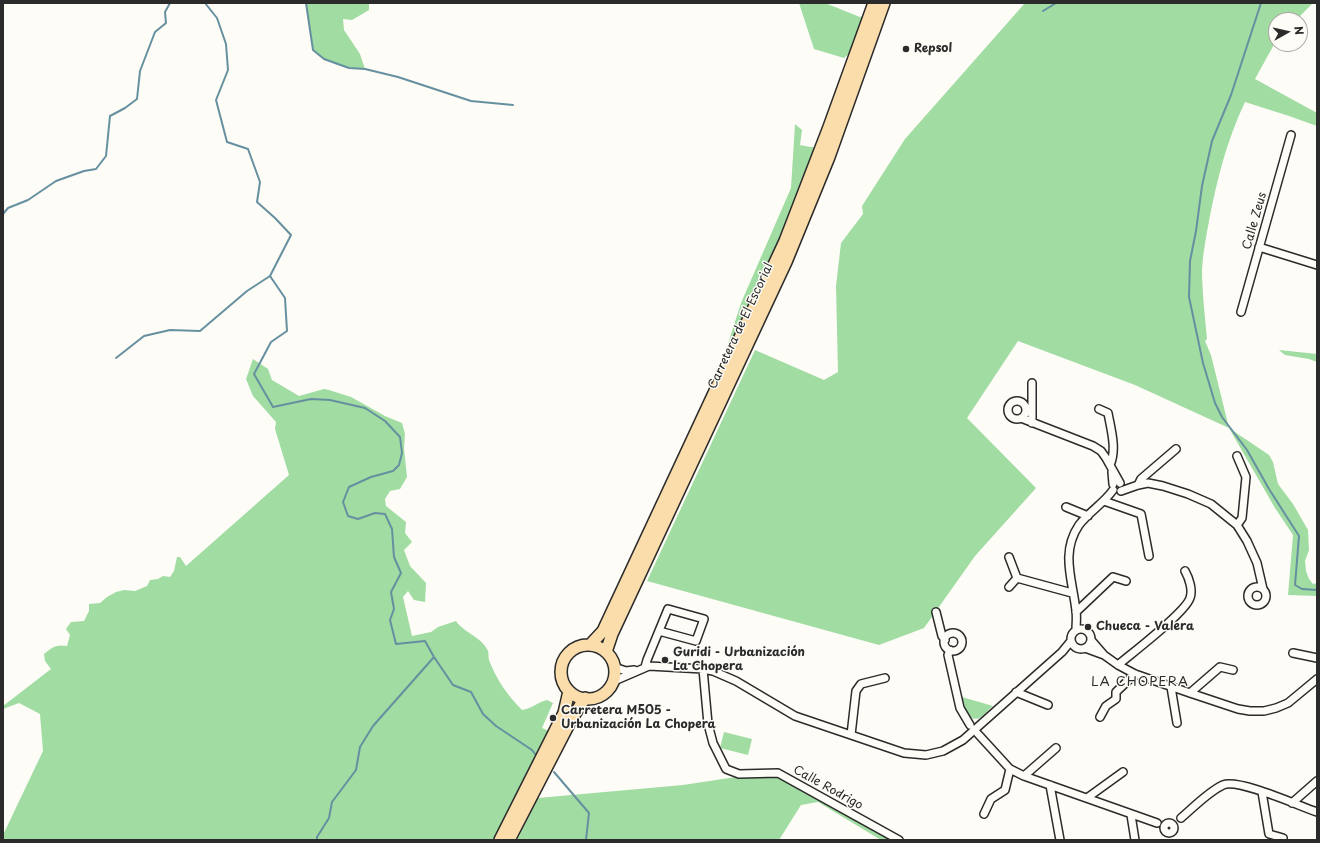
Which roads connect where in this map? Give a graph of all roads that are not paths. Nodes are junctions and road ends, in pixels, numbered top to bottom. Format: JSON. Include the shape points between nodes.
{"nodes":[{"id":1,"x":874,"y":3,"type":"edge"},
{"id":2,"x":884,"y":3,"type":"edge"},
{"id":3,"x":1291,"y":134,"type":"dead end"},
{"id":4,"x":1259,"y":247,"type":"junction"},
{"id":5,"x":1317,"y":265,"type":"edge"},
{"id":6,"x":1241,"y":312,"type":"dead end"},
{"id":7,"x":1032,"y":383,"type":"dead end"},
{"id":8,"x":1099,"y":409,"type":"dead end"},
{"id":9,"x":1021,"y":418,"type":"dead end"},
{"id":10,"x":1032,"y":423,"type":"junction"},
{"id":11,"x":1176,"y":449,"type":"dead end"},
{"id":12,"x":1237,"y":456,"type":"dead end"},
{"id":13,"x":1111,"y":467,"type":"junction"},
{"id":14,"x":1136,"y":485,"type":"junction"},
{"id":15,"x":1115,"y":490,"type":"junction"},
{"id":16,"x":1066,"y":507,"type":"dead end"},
{"id":17,"x":1088,"y":516,"type":"junction"},
{"id":18,"x":1237,"y":525,"type":"junction"},
{"id":19,"x":1149,"y":556,"type":"dead end"},
{"id":20,"x":1009,"y":557,"type":"dead end"},
{"id":21,"x":1185,"y":571,"type":"dead end"},
{"id":22,"x":1017,"y":578,"type":"junction"},
{"id":23,"x":1126,"y":581,"type":"dead end"},
{"id":24,"x":1009,"y":587,"type":"dead end"},
{"id":25,"x":1263,"y":589,"type":"dead end"},
{"id":26,"x":1072,"y":593,"type":"junction"},
{"id":27,"x":936,"y":612,"type":"dead end"},
{"id":28,"x":1076,"y":612,"type":"junction"},
{"id":29,"x":1085,"y":629,"type":"junction"},
{"id":30,"x":659,"y":630,"type":"junction"},
{"id":31,"x":1076,"y":630,"type":"junction"},
{"id":32,"x":945,"y":640,"type":"junction"},
{"id":33,"x":1091,"y":640,"type":"junction"},
{"id":34,"x":1071,"y":641,"type":"junction"},
{"id":35,"x":590,"y":645,"type":"junction"},
{"id":36,"x":1076,"y":648,"type":"junction"},
{"id":37,"x":1085,"y":648,"type":"junction"},
{"id":38,"x":950,"y":650,"type":"junction"},
{"id":39,"x":606,"y":652,"type":"junction"},
{"id":40,"x":1062,"y":652,"type":"junction"},
{"id":41,"x":1293,"y":653,"type":"dead end"},
{"id":42,"x":1104,"y":655,"type":"junction"},
{"id":43,"x":1317,"y":658,"type":"edge"},
{"id":44,"x":1118,"y":665,"type":"junction"},
{"id":45,"x":614,"y":667,"type":"junction"},
{"id":46,"x":642,"y":669,"type":"junction"},
{"id":47,"x":703,"y":669,"type":"junction"},
{"id":48,"x":1232,"y":670,"type":"dead end"},
{"id":49,"x":1135,"y":674,"type":"junction"},
{"id":50,"x":885,"y":678,"type":"dead end"},
{"id":51,"x":1317,"y":679,"type":"edge"},
{"id":52,"x":612,"y":682,"type":"junction"},
{"id":53,"x":1171,"y":687,"type":"junction"},
{"id":54,"x":569,"y":691,"type":"junction"},
{"id":55,"x":1016,"y":692,"type":"junction"},
{"id":56,"x":1190,"y":693,"type":"junction"},
{"id":57,"x":585,"y":698,"type":"junction"},
{"id":58,"x":1048,"y":705,"type":"dead end"},
{"id":59,"x":1100,"y":717,"type":"dead end"},
{"id":60,"x":1177,"y":723,"type":"dead end"},
{"id":61,"x":970,"y":725,"type":"junction"},
{"id":62,"x":979,"y":725,"type":"junction"},
{"id":63,"x":970,"y":733,"type":"junction"},
{"id":64,"x":978,"y":734,"type":"junction"},
{"id":65,"x":851,"y":735,"type":"junction"},
{"id":66,"x":1056,"y":748,"type":"dead end"},
{"id":67,"x":1010,"y":769,"type":"junction"},
{"id":68,"x":1123,"y":772,"type":"dead end"},
{"id":69,"x":1024,"y":776,"type":"junction"},
{"id":70,"x":1317,"y":781,"type":"edge"},
{"id":71,"x":1050,"y":785,"type":"junction"},
{"id":72,"x":1262,"y":792,"type":"junction"},
{"id":73,"x":1087,"y":798,"type":"junction"},
{"id":74,"x":1292,"y":803,"type":"junction"},
{"id":75,"x":1317,"y":812,"type":"edge"},
{"id":76,"x":984,"y":814,"type":"dead end"},
{"id":77,"x":1131,"y":814,"type":"junction"},
{"id":78,"x":1169,"y":828,"type":"junction"},
{"id":79,"x":1283,"y":838,"type":"dead end"},
{"id":80,"x":500,"y":840,"type":"edge"},
{"id":81,"x":509,"y":840,"type":"edge"},
{"id":82,"x":899,"y":840,"type":"edge"},
{"id":83,"x":1060,"y":840,"type":"edge"},
{"id":84,"x":1135,"y":840,"type":"edge"},
{"id":85,"x":1171,"y":840,"type":"edge"}],
"edges":[{"from":1,"to":35,"type":"highway","name":"Carretera de El Escorial","via":[[830,127],[785,241],[603,631]]},
{"from":2,"to":39,"type":"highway","name":"Carretera de El Escorial","via":[[829,157],[786,262],[612,634]]},
{"from":3,"to":4,"type":"street","name":"Calle Zeus"},
{"from":4,"to":5,"type":"street"},
{"from":4,"to":6,"type":"street","name":"Calle Zeus"},
{"from":7,"to":10,"type":"street"},
{"from":8,"to":13,"type":"street","via":[[1108,413],[1114,447]]},
{"from":9,"to":10,"type":"street"},
{"from":10,"to":13,"type":"street","via":[[1093,446],[1101,452]]},
{"from":11,"to":14,"type":"street"},
{"from":12,"to":18,"type":"street","via":[[1246,477],[1242,518]]},
{"from":13,"to":15,"type":"street"},
{"from":14,"to":15,"type":"street"},
{"from":14,"to":18,"type":"street","via":[[1148,483],[1188,494],[1211,504]]},
{"from":15,"to":17,"type":"street"},
{"from":15,"to":19,"type":"street","via":[[1141,514]]},
{"from":16,"to":17,"type":"street"},
{"from":17,"to":26,"type":"street","via":[[1079,526],[1068,552]]},
{"from":18,"to":25,"type":"street","via":[[1257,563]]},
{"from":20,"to":22,"type":"street"},
{"from":21,"to":44,"type":"street","via":[[1191,596],[1187,605]]},
{"from":22,"to":24,"type":"street"},
{"from":22,"to":26,"type":"street"},
{"from":23,"to":28,"type":"street","via":[[1113,577]]},
{"from":26,"to":28,"type":"street"},
{"from":27,"to":32,"type":"street"},
{"from":28,"to":29,"type":"street"},
{"from":28,"to":31,"type":"street"},
{"from":29,"to":31,"type":"street"},
{"from":29,"to":33,"type":"street"},
{"from":30,"to":30,"type":"street","via":[[668,609],[704,619],[696,641]]},
{"from":30,"to":46,"type":"street"},
{"from":31,"to":34,"type":"street","via":[[1072,633]]},
{"from":32,"to":38,"type":"street"},
{"from":32,"to":38,"type":"street","via":[[948,635],[954,633],[962,638],[960,648]]},
{"from":33,"to":37,"type":"street"},
{"from":33,"to":42,"type":"street"},
{"from":34,"to":36,"type":"street"},
{"from":34,"to":40,"type":"street"},
{"from":35,"to":39,"type":"highway"},
{"from":35,"to":54,"type":"highway","via":[[580,646],[565,657],[561,675]]},
{"from":36,"to":37,"type":"street"},
{"from":36,"to":40,"type":"street"},
{"from":37,"to":42,"type":"street"},
{"from":38,"to":61,"type":"street","via":[[948,655],[960,708]]},
{"from":39,"to":45,"type":"highway"},
{"from":40,"to":55,"type":"street"},
{"from":41,"to":43,"type":"street"},
{"from":42,"to":44,"type":"street"},
{"from":44,"to":49,"type":"street"},
{"from":45,"to":46,"type":"street","via":[[626,671]]},
{"from":45,"to":52,"type":"highway"},
{"from":46,"to":47,"type":"street","via":[[652,666]]},
{"from":46,"to":52,"type":"street"},
{"from":47,"to":65,"type":"street","via":[[736,681],[795,716]]},
{"from":47,"to":82,"type":"street","name":"Calle Rodrigo","via":[[708,724],[713,743],[726,769],[739,774],[778,773]]},
{"from":48,"to":56,"type":"street","via":[[1220,667]]},
{"from":49,"to":53,"type":"street"},
{"from":49,"to":59,"type":"street","via":[[1116,692],[1116,699],[1106,706]]},
{"from":50,"to":65,"type":"street","via":[[861,684],[856,692]]},
{"from":51,"to":56,"type":"street","via":[[1288,703],[1264,711],[1238,709]]},
{"from":52,"to":57,"type":"highway","via":[[608,690],[601,695]]},
{"from":53,"to":56,"type":"street"},
{"from":53,"to":60,"type":"street"},
{"from":54,"to":57,"type":"highway"},
{"from":54,"to":80,"type":"highway","via":[[562,718]]},
{"from":55,"to":58,"type":"street"},
{"from":55,"to":62,"type":"street"},
{"from":57,"to":81,"type":"highway"},
{"from":61,"to":62,"type":"street"},
{"from":61,"to":63,"type":"street"},
{"from":62,"to":63,"type":"street"},
{"from":62,"to":64,"type":"street"},
{"from":63,"to":64,"type":"street"},
{"from":63,"to":65,"type":"street","via":[[943,752],[926,755],[904,753]]},
{"from":64,"to":67,"type":"street"},
{"from":66,"to":69,"type":"street"},
{"from":67,"to":69,"type":"street"},
{"from":67,"to":76,"type":"street","via":[[1005,790],[991,799]]},
{"from":68,"to":73,"type":"street"},
{"from":69,"to":71,"type":"street"},
{"from":70,"to":74,"type":"street"},
{"from":71,"to":73,"type":"street"},
{"from":71,"to":83,"type":"street"},
{"from":72,"to":74,"type":"street"},
{"from":72,"to":78,"type":"street","via":[[1239,784],[1223,785]]},
{"from":72,"to":79,"type":"street","via":[[1269,834]]},
{"from":73,"to":77,"type":"street"},
{"from":74,"to":75,"type":"street"},
{"from":77,"to":78,"type":"street"},
{"from":77,"to":84,"type":"street"},
{"from":78,"to":85,"type":"street"}]}
